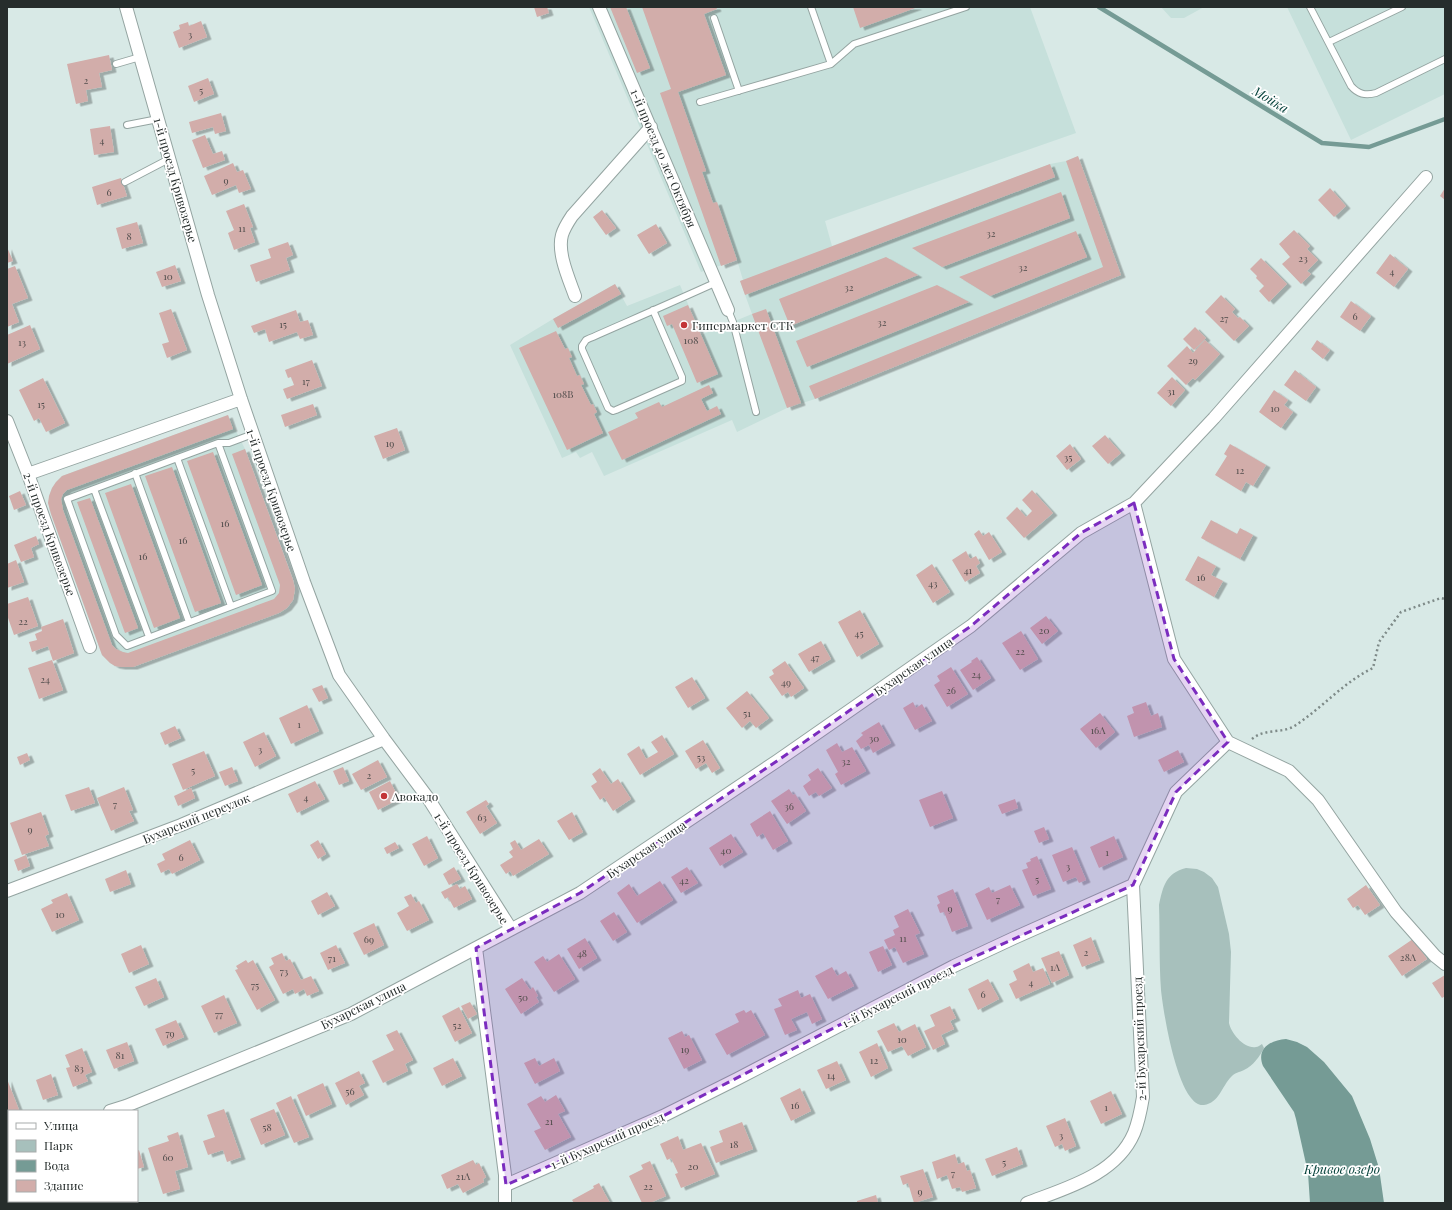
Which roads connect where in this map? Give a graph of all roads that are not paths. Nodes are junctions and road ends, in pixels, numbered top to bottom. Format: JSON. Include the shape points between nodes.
{"nodes":[{"id":1,"x":126,"y":7,"type":"edge"},
{"id":2,"x":599,"y":7,"type":"edge"},
{"id":3,"x":811,"y":7,"type":"edge"},
{"id":4,"x":966,"y":7,"type":"edge"},
{"id":5,"x":1310,"y":7,"type":"edge"},
{"id":6,"x":1402,"y":7,"type":"edge"},
{"id":7,"x":714,"y":18,"type":"dead end"},
{"id":8,"x":1329,"y":42,"type":"junction"},
{"id":9,"x":140,"y":57,"type":"junction"},
{"id":10,"x":1445,"y":59,"type":"edge"},
{"id":11,"x":116,"y":64,"type":"dead end"},
{"id":12,"x":831,"y":64,"type":"junction"},
{"id":13,"x":739,"y":91,"type":"junction"},
{"id":14,"x":700,"y":102,"type":"dead end"},
{"id":15,"x":158,"y":119,"type":"junction"},
{"id":16,"x":127,"y":125,"type":"dead end"},
{"id":17,"x":651,"y":127,"type":"junction"},
{"id":18,"x":169,"y":159,"type":"junction"},
{"id":19,"x":1426,"y":177,"type":"dead end"},
{"id":20,"x":125,"y":182,"type":"dead end"},
{"id":21,"x":717,"y":282,"type":"junction"},
{"id":22,"x":575,"y":296,"type":"dead end"},
{"id":23,"x":653,"y":310,"type":"junction"},
{"id":24,"x":728,"y":310,"type":"joint"},
{"id":25,"x":241,"y":399,"type":"junction"},
{"id":26,"x":756,"y":412,"type":"dead end"},
{"id":27,"x":7,"y":421,"type":"edge"},
{"id":28,"x":253,"y":434,"type":"junction"},
{"id":29,"x":218,"y":442,"type":"junction"},
{"id":30,"x":177,"y":458,"type":"junction"},
{"id":31,"x":135,"y":473,"type":"junction"},
{"id":32,"x":28,"y":474,"type":"junction"},
{"id":33,"x":94,"y":489,"type":"junction"},
{"id":34,"x":1134,"y":504,"type":"junction"},
{"id":35,"x":231,"y":606,"type":"junction"},
{"id":36,"x":189,"y":622,"type":"junction"},
{"id":37,"x":149,"y":637,"type":"junction"},
{"id":38,"x":90,"y":647,"type":"dead end"},
{"id":39,"x":384,"y":739,"type":"junction"},
{"id":40,"x":1228,"y":742,"type":"junction"},
{"id":41,"x":1133,"y":885,"type":"junction"},
{"id":42,"x":7,"y":891,"type":"edge"},
{"id":43,"x":511,"y":929,"type":"junction"},
{"id":44,"x":476,"y":948,"type":"junction"},
{"id":45,"x":1445,"y":964,"type":"edge"},
{"id":46,"x":113,"y":1110,"type":"edge"},
{"id":47,"x":506,"y":1185,"type":"junction"},
{"id":48,"x":505,"y":1203,"type":"edge"},
{"id":49,"x":1027,"y":1203,"type":"edge"}],
"edges":[{"from":1,"to":9,"type":"street","name":"1-й проезд Кривозерье"},
{"from":2,"to":17,"type":"street","name":"1-й проезд 40 лет Октября"},
{"from":3,"to":12,"type":"lane"},
{"from":4,"to":12,"type":"lane","via":[[854,44]]},
{"from":5,"to":8,"type":"lane"},
{"from":6,"to":8,"type":"lane"},
{"from":7,"to":13,"type":"lane"},
{"from":8,"to":10,"type":"lane","via":[[1351,86],[1362,94],[1376,93]]},
{"from":9,"to":11,"type":"lane"},
{"from":9,"to":15,"type":"street","name":"1-й проезд Кривозерье"},
{"from":12,"to":13,"type":"lane"},
{"from":13,"to":14,"type":"lane"},
{"from":15,"to":16,"type":"lane"},
{"from":15,"to":18,"type":"street","name":"1-й проезд Кривозерье"},
{"from":17,"to":21,"type":"street","name":"1-й проезд 40 лет Октября"},
{"from":17,"to":22,"type":"street","via":[[566,226],[560,247]]},
{"from":18,"to":20,"type":"lane"},
{"from":18,"to":25,"type":"street","name":"1-й проезд Кривозерье"},
{"from":19,"to":34,"type":"street","name":"Бухарская улица","via":[[1219,412]]},
{"from":21,"to":23,"type":"lane"},
{"from":21,"to":24,"type":"street","name":"1-й проезд 40 лет Октября"},
{"from":23,"to":23,"type":"lane","via":[[586,340],[582,346],[610,410],[616,410],[682,379]]},
{"from":24,"to":26,"type":"lane"},
{"from":25,"to":28,"type":"street","name":"1-й проезд Кривозерье"},
{"from":25,"to":32,"type":"street"},
{"from":27,"to":32,"type":"street","name":"2-й проезд Кривозерье"},
{"from":28,"to":29,"type":"lane","via":[[229,443]]},
{"from":28,"to":39,"type":"street","name":"1-й проезд Кривозерье","via":[[339,675]]},
{"from":29,"to":30,"type":"lane"},
{"from":29,"to":35,"type":"lane","via":[[272,591]]},
{"from":30,"to":31,"type":"lane"},
{"from":30,"to":35,"type":"lane"},
{"from":31,"to":33,"type":"lane"},
{"from":31,"to":36,"type":"lane"},
{"from":32,"to":38,"type":"street","name":"2-й проезд Кривозерье"},
{"from":33,"to":37,"type":"lane"},
{"from":33,"to":37,"type":"lane","via":[[67,499],[116,635],[127,646]]},
{"from":34,"to":40,"type":"street","via":[[1174,659]]},
{"from":34,"to":43,"type":"street","name":"Бухарская улица","via":[[1081,533],[970,626],[777,761],[580,893]]},
{"from":35,"to":36,"type":"lane"},
{"from":36,"to":37,"type":"lane"},
{"from":39,"to":42,"type":"street","name":"Бухарский переулок","via":[[181,825]]},
{"from":39,"to":43,"type":"street","name":"1-й проезд Кривозерье","via":[[441,817]]},
{"from":40,"to":41,"type":"street","via":[[1176,792]]},
{"from":40,"to":45,"type":"street","via":[[1289,771],[1318,800],[1396,912]]},
{"from":41,"to":47,"type":"street","name":"1-й Бухарский проезд","via":[[954,966],[689,1103]]},
{"from":41,"to":49,"type":"street","name":"2-й Бухарский проезд","via":[[1143,1097],[1134,1134],[1122,1152],[1089,1178]]},
{"from":43,"to":44,"type":"street","name":"Бухарская улица"},
{"from":44,"to":46,"type":"street","name":"Бухарская улица","via":[[351,1014]]},
{"from":44,"to":47,"type":"street"},
{"from":47,"to":48,"type":"street"}]}
